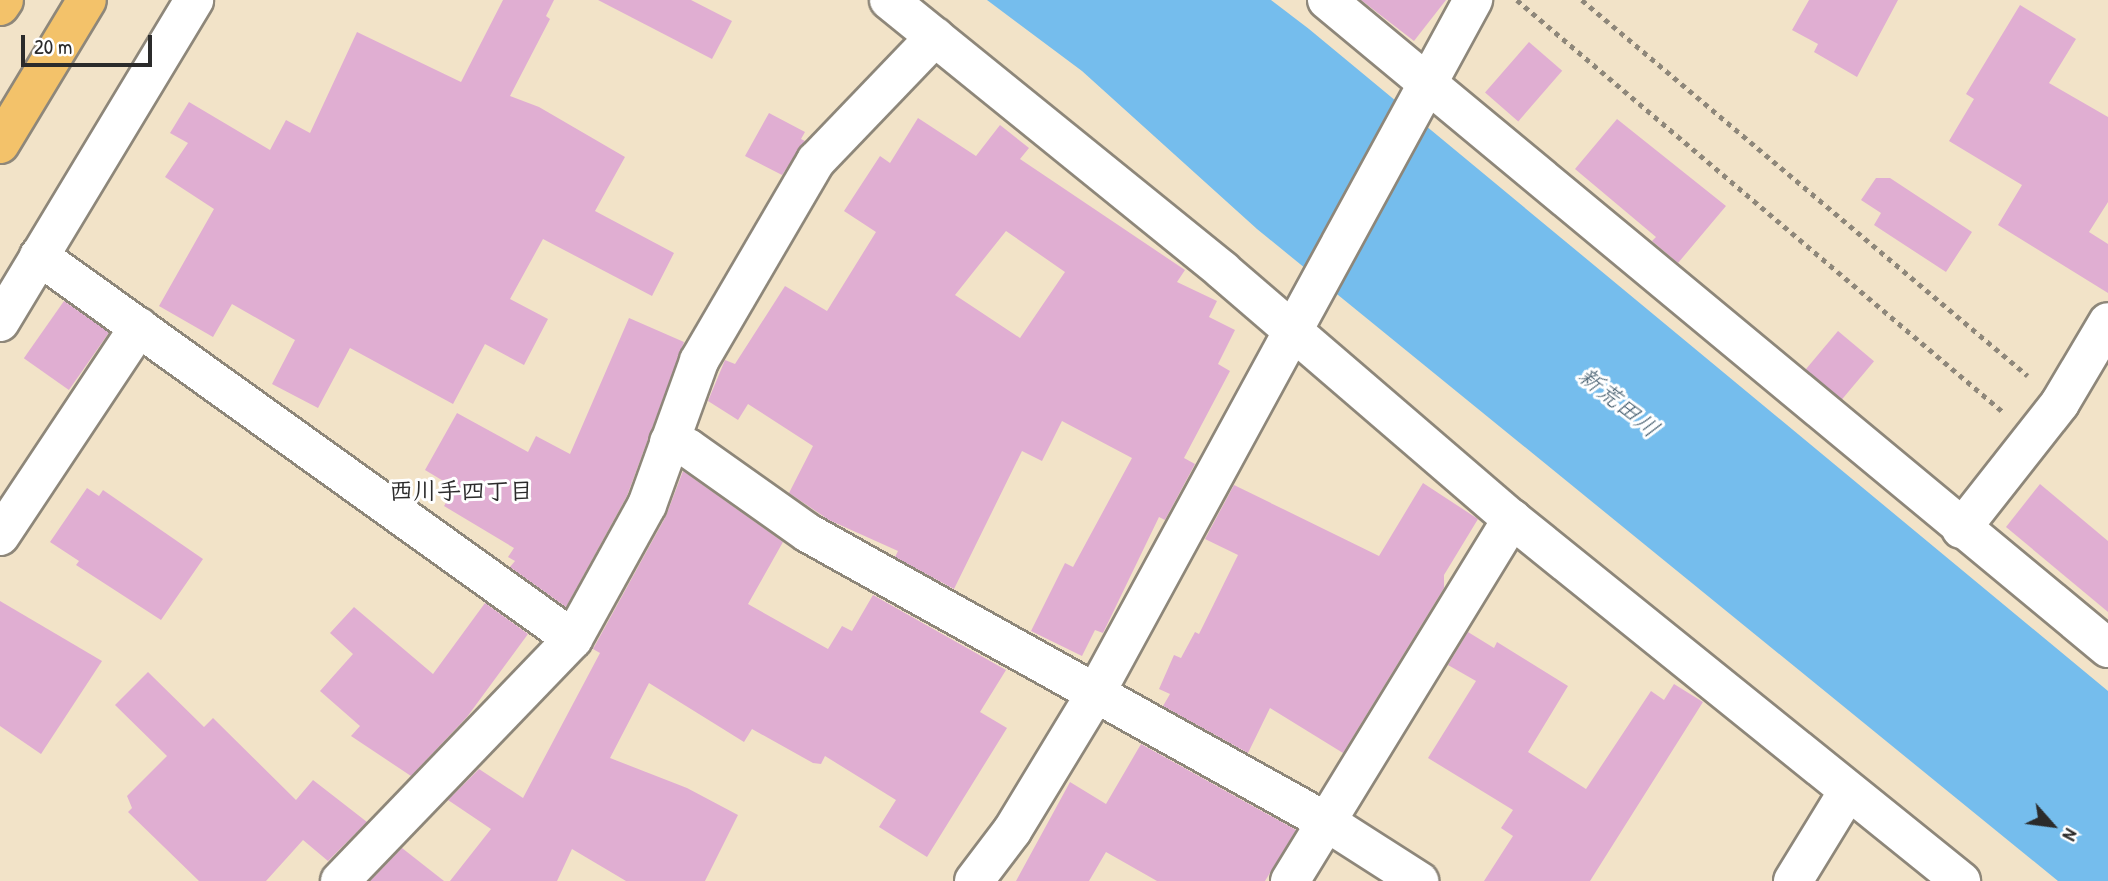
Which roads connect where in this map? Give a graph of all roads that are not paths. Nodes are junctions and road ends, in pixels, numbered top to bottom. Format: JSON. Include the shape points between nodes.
{"nodes":[{"id":1,"x":4,"y":0,"type":"edge"},
{"id":2,"x":88,"y":0,"type":"edge"},
{"id":3,"x":194,"y":0,"type":"edge"},
{"id":4,"x":889,"y":0,"type":"edge"},
{"id":5,"x":1327,"y":0,"type":"edge"},
{"id":6,"x":1473,"y":0,"type":"edge"},
{"id":7,"x":0,"y":6,"type":"edge"},
{"id":8,"x":935,"y":37,"type":"junction"},
{"id":9,"x":1423,"y":90,"type":"junction"},
{"id":10,"x":0,"y":144,"type":"edge"},
{"id":11,"x":38,"y":256,"type":"junction"},
{"id":12,"x":0,"y":321,"type":"edge"},
{"id":13,"x":2108,"y":322,"type":"edge"},
{"id":14,"x":139,"y":327,"type":"junction"},
{"id":15,"x":1293,"y":333,"type":"junction"},
{"id":16,"x":669,"y":442,"type":"junction"},
{"id":17,"x":1512,"y":519,"type":"junction"},
{"id":18,"x":1961,"y":529,"type":"junction"},
{"id":19,"x":0,"y":536,"type":"edge"},
{"id":20,"x":573,"y":639,"type":"junction"},
{"id":21,"x":2108,"y":648,"type":"edge"},
{"id":22,"x":1094,"y":696,"type":"junction"},
{"id":23,"x":1847,"y":793,"type":"junction"},
{"id":24,"x":1325,"y":821,"type":"junction"},
{"id":25,"x":340,"y":881,"type":"edge"},
{"id":26,"x":974,"y":881,"type":"edge"},
{"id":27,"x":1290,"y":881,"type":"edge"},
{"id":28,"x":1419,"y":881,"type":"edge"},
{"id":29,"x":1793,"y":881,"type":"edge"},
{"id":30,"x":1961,"y":881,"type":"edge"}],
"edges":[{"from":1,"to":7,"type":"highway"},
{"from":2,"to":10,"type":"highway"},
{"from":3,"to":11,"type":"street"},
{"from":4,"to":8,"type":"street"},
{"from":5,"to":9,"type":"street"},
{"from":6,"to":9,"type":"street"},
{"from":8,"to":15,"type":"street"},
{"from":8,"to":16,"type":"street","via":[[816,161],[699,361]]},
{"from":9,"to":15,"type":"street"},
{"from":9,"to":18,"type":"street"},
{"from":11,"to":12,"type":"street"},
{"from":11,"to":14,"type":"street"},
{"from":13,"to":18,"type":"street","via":[[2060,403]]},
{"from":14,"to":19,"type":"street"},
{"from":14,"to":20,"type":"street"},
{"from":15,"to":17,"type":"street"},
{"from":15,"to":22,"type":"street"},
{"from":16,"to":20,"type":"street","via":[[647,505]]},
{"from":16,"to":22,"type":"street","via":[[688,448],[808,533]]},
{"from":17,"to":23,"type":"street"},
{"from":17,"to":24,"type":"street"},
{"from":18,"to":21,"type":"street"},
{"from":20,"to":25,"type":"street"},
{"from":22,"to":24,"type":"street"},
{"from":22,"to":26,"type":"street","via":[[1012,831]]},
{"from":23,"to":29,"type":"street"},
{"from":23,"to":30,"type":"street"},
{"from":24,"to":27,"type":"street"},
{"from":24,"to":28,"type":"street"}]}
